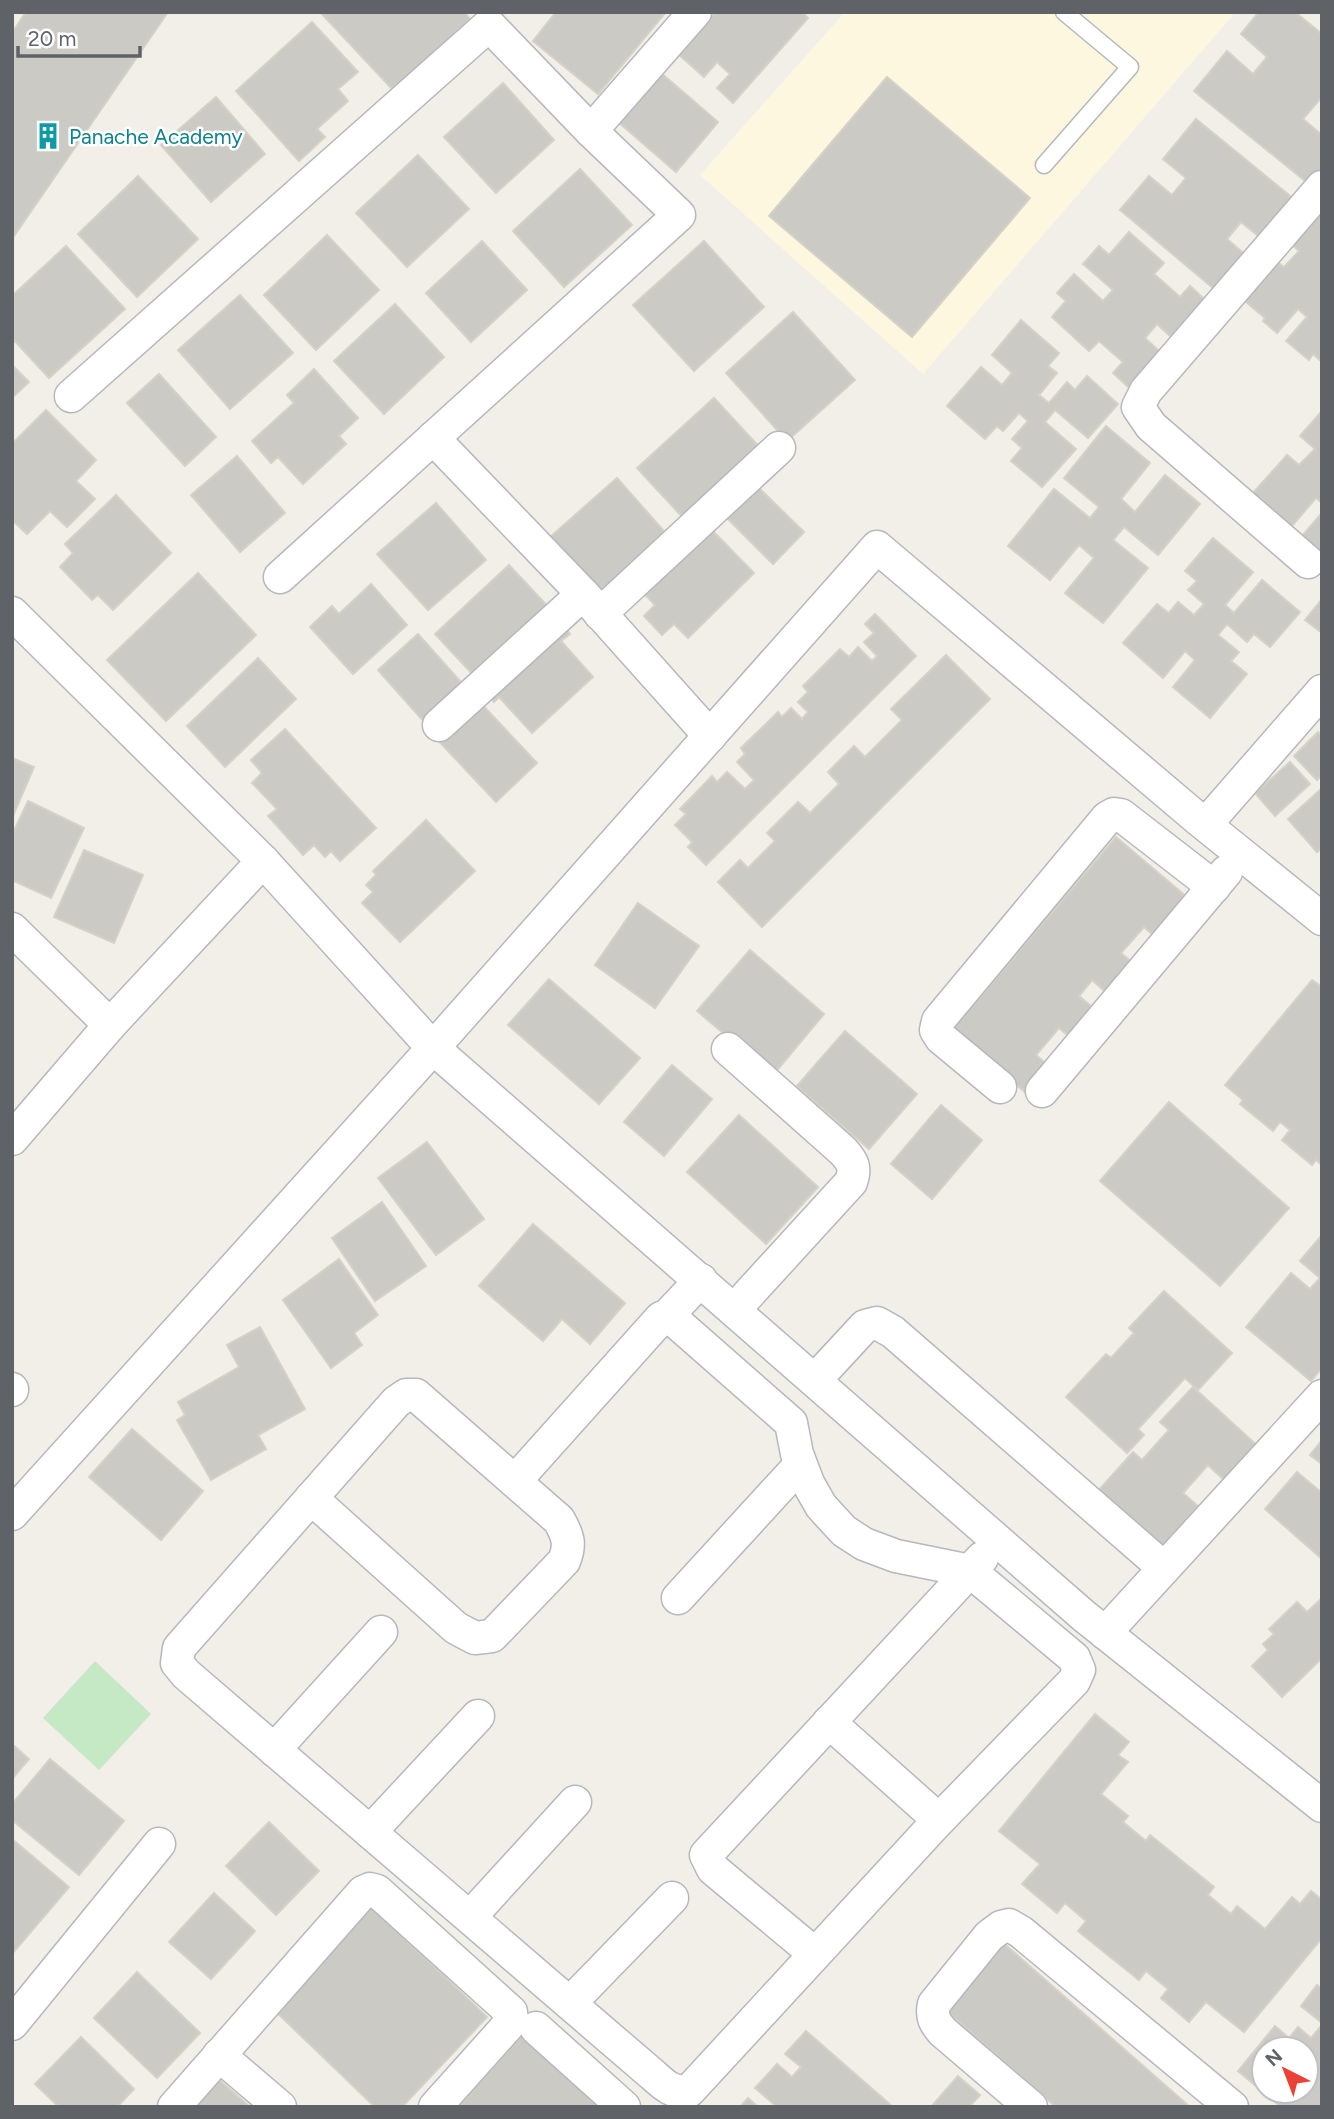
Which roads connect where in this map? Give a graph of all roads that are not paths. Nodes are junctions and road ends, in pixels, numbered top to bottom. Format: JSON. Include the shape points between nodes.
{"nodes":[{"id":1,"x":695,"y":12,"type":"edge"},
{"id":2,"x":1065,"y":12,"type":"edge"},
{"id":3,"x":591,"y":131,"type":"junction"},
{"id":4,"x":1044,"y":165,"type":"dead end"},
{"id":5,"x":1322,"y":187,"type":"edge"},
{"id":6,"x":71,"y":396,"type":"dead end"},
{"id":7,"x":433,"y":438,"type":"junction"},
{"id":8,"x":779,"y":448,"type":"dead end"},
{"id":9,"x":1308,"y":562,"type":"dead end"},
{"id":10,"x":279,"y":577,"type":"dead end"},
{"id":11,"x":592,"y":604,"type":"junction"},
{"id":12,"x":12,"y":613,"type":"edge"},
{"id":13,"x":1322,"y":691,"type":"edge"},
{"id":14,"x":439,"y":725,"type":"dead end"},
{"id":15,"x":710,"y":736,"type":"junction"},
{"id":16,"x":1206,"y":824,"type":"junction"},
{"id":17,"x":1242,"y":854,"type":"junction"},
{"id":18,"x":263,"y":861,"type":"junction"},
{"id":19,"x":1214,"y":887,"type":"junction"},
{"id":20,"x":1322,"y":919,"type":"edge"},
{"id":21,"x":12,"y":929,"type":"edge"},
{"id":22,"x":110,"y":1026,"type":"junction"},
{"id":23,"x":433,"y":1048,"type":"junction"},
{"id":24,"x":728,"y":1049,"type":"dead end"},
{"id":25,"x":1000,"y":1087,"type":"dead end"},
{"id":26,"x":1042,"y":1091,"type":"dead end"},
{"id":27,"x":12,"y":1139,"type":"edge"},
{"id":28,"x":701,"y":1280,"type":"junction"},
{"id":29,"x":734,"y":1310,"type":"junction"},
{"id":30,"x":668,"y":1315,"type":"junction"},
{"id":31,"x":819,"y":1384,"type":"junction"},
{"id":32,"x":1322,"y":1396,"type":"edge"},
{"id":33,"x":791,"y":1423,"type":"junction"},
{"id":34,"x":800,"y":1465,"type":"junction"},
{"id":35,"x":514,"y":1481,"type":"junction"},
{"id":36,"x":311,"y":1499,"type":"junction"},
{"id":37,"x":12,"y":1514,"type":"edge"},
{"id":38,"x":999,"y":1541,"type":"junction"},
{"id":39,"x":1164,"y":1567,"type":"junction"},
{"id":40,"x":970,"y":1571,"type":"junction"},
{"id":41,"x":678,"y":1598,"type":"dead end"},
{"id":42,"x":381,"y":1632,"type":"dead end"},
{"id":43,"x":1105,"y":1633,"type":"junction"},
{"id":44,"x":478,"y":1716,"type":"dead end"},
{"id":45,"x":829,"y":1722,"type":"junction"},
{"id":46,"x":274,"y":1750,"type":"junction"},
{"id":47,"x":575,"y":1802,"type":"dead end"},
{"id":48,"x":1322,"y":1806,"type":"edge"},
{"id":49,"x":939,"y":1820,"type":"junction"},
{"id":50,"x":370,"y":1832,"type":"junction"},
{"id":51,"x":159,"y":1844,"type":"dead end"},
{"id":52,"x":672,"y":1898,"type":"dead end"},
{"id":53,"x":470,"y":1917,"type":"junction"},
{"id":54,"x":815,"y":1954,"type":"junction"},
{"id":55,"x":570,"y":2003,"type":"junction"},
{"id":56,"x":12,"y":2024,"type":"edge"},
{"id":57,"x":536,"y":2028,"type":"dead end"},
{"id":58,"x":219,"y":2055,"type":"junction"},
{"id":59,"x":174,"y":2107,"type":"edge"},
{"id":60,"x":280,"y":2107,"type":"edge"},
{"id":61,"x":435,"y":2107,"type":"edge"},
{"id":62,"x":624,"y":2107,"type":"edge"},
{"id":63,"x":1031,"y":2107,"type":"edge"},
{"id":64,"x":1232,"y":2107,"type":"edge"}],
"edges":[{"from":1,"to":3,"type":"street"},
{"from":2,"to":4,"type":"lane","via":[[1130,67]]},
{"from":3,"to":6,"type":"street","via":[[489,25]]},
{"from":3,"to":7,"type":"street","via":[[679,215]]},
{"from":5,"to":9,"type":"street","via":[[1146,391],[1138,407],[1151,426]]},
{"from":7,"to":10,"type":"street"},
{"from":7,"to":11,"type":"street"},
{"from":8,"to":11,"type":"street"},
{"from":11,"to":14,"type":"street"},
{"from":11,"to":15,"type":"street"},
{"from":12,"to":18,"type":"street"},
{"from":13,"to":16,"type":"street"},
{"from":15,"to":16,"type":"street","via":[[877,547]]},
{"from":15,"to":23,"type":"street"},
{"from":16,"to":17,"type":"street"},
{"from":17,"to":19,"type":"street"},
{"from":17,"to":20,"type":"street"},
{"from":18,"to":22,"type":"street"},
{"from":18,"to":23,"type":"street"},
{"from":19,"to":25,"type":"street","via":[[1121,815],[1107,818],[938,1021],[936,1030],[941,1038]]},
{"from":19,"to":26,"type":"street"},
{"from":21,"to":22,"type":"street"},
{"from":22,"to":27,"type":"street"},
{"from":23,"to":28,"type":"street"},
{"from":23,"to":37,"type":"street"},
{"from":24,"to":29,"type":"street","via":[[843,1151],[853,1162],[854,1172],[851,1182]]},
{"from":28,"to":29,"type":"street"},
{"from":28,"to":30,"type":"street"},
{"from":29,"to":31,"type":"street"},
{"from":30,"to":33,"type":"street"},
{"from":30,"to":35,"type":"street"},
{"from":31,"to":33,"type":"street"},
{"from":31,"to":38,"type":"street"},
{"from":31,"to":39,"type":"street","via":[[865,1326],[877,1323],[893,1332]]},
{"from":32,"to":39,"type":"street"},
{"from":33,"to":34,"type":"street"},
{"from":34,"to":40,"type":"street","via":[[821,1506],[844,1531],[864,1544],[896,1556]]},
{"from":34,"to":41,"type":"street"},
{"from":35,"to":36,"type":"street","via":[[416,1395],[406,1395]]},
{"from":35,"to":36,"type":"street","via":[[559,1520],[569,1549],[564,1561],[492,1636],[475,1638],[456,1628]]},
{"from":36,"to":46,"type":"street","via":[[179,1648],[177,1663]]},
{"from":38,"to":40,"type":"street"},
{"from":38,"to":43,"type":"street"},
{"from":39,"to":43,"type":"street"},
{"from":40,"to":45,"type":"street"},
{"from":40,"to":49,"type":"street","via":[[1074,1658],[1079,1670],[1074,1681]]},
{"from":42,"to":46,"type":"street"},
{"from":43,"to":48,"type":"street"},
{"from":44,"to":50,"type":"street"},
{"from":45,"to":49,"type":"street"},
{"from":45,"to":54,"type":"street","via":[[706,1855],[713,1869]]},
{"from":46,"to":50,"type":"street"},
{"from":47,"to":53,"type":"street"},
{"from":49,"to":54,"type":"street"},
{"from":50,"to":53,"type":"street"},
{"from":51,"to":56,"type":"street"},
{"from":52,"to":55,"type":"street"},
{"from":53,"to":55,"type":"street"},
{"from":54,"to":55,"type":"street","via":[[689,2091],[680,2093]]},
{"from":57,"to":62,"type":"street"},
{"from":58,"to":59,"type":"street"},
{"from":58,"to":60,"type":"street"},
{"from":58,"to":61,"type":"street","via":[[370,1889],[511,2012],[512,2021]]},
{"from":63,"to":64,"type":"street","via":[[943,2032],[932,2013],[934,2004],[989,1936],[1009,1925]]}]}
